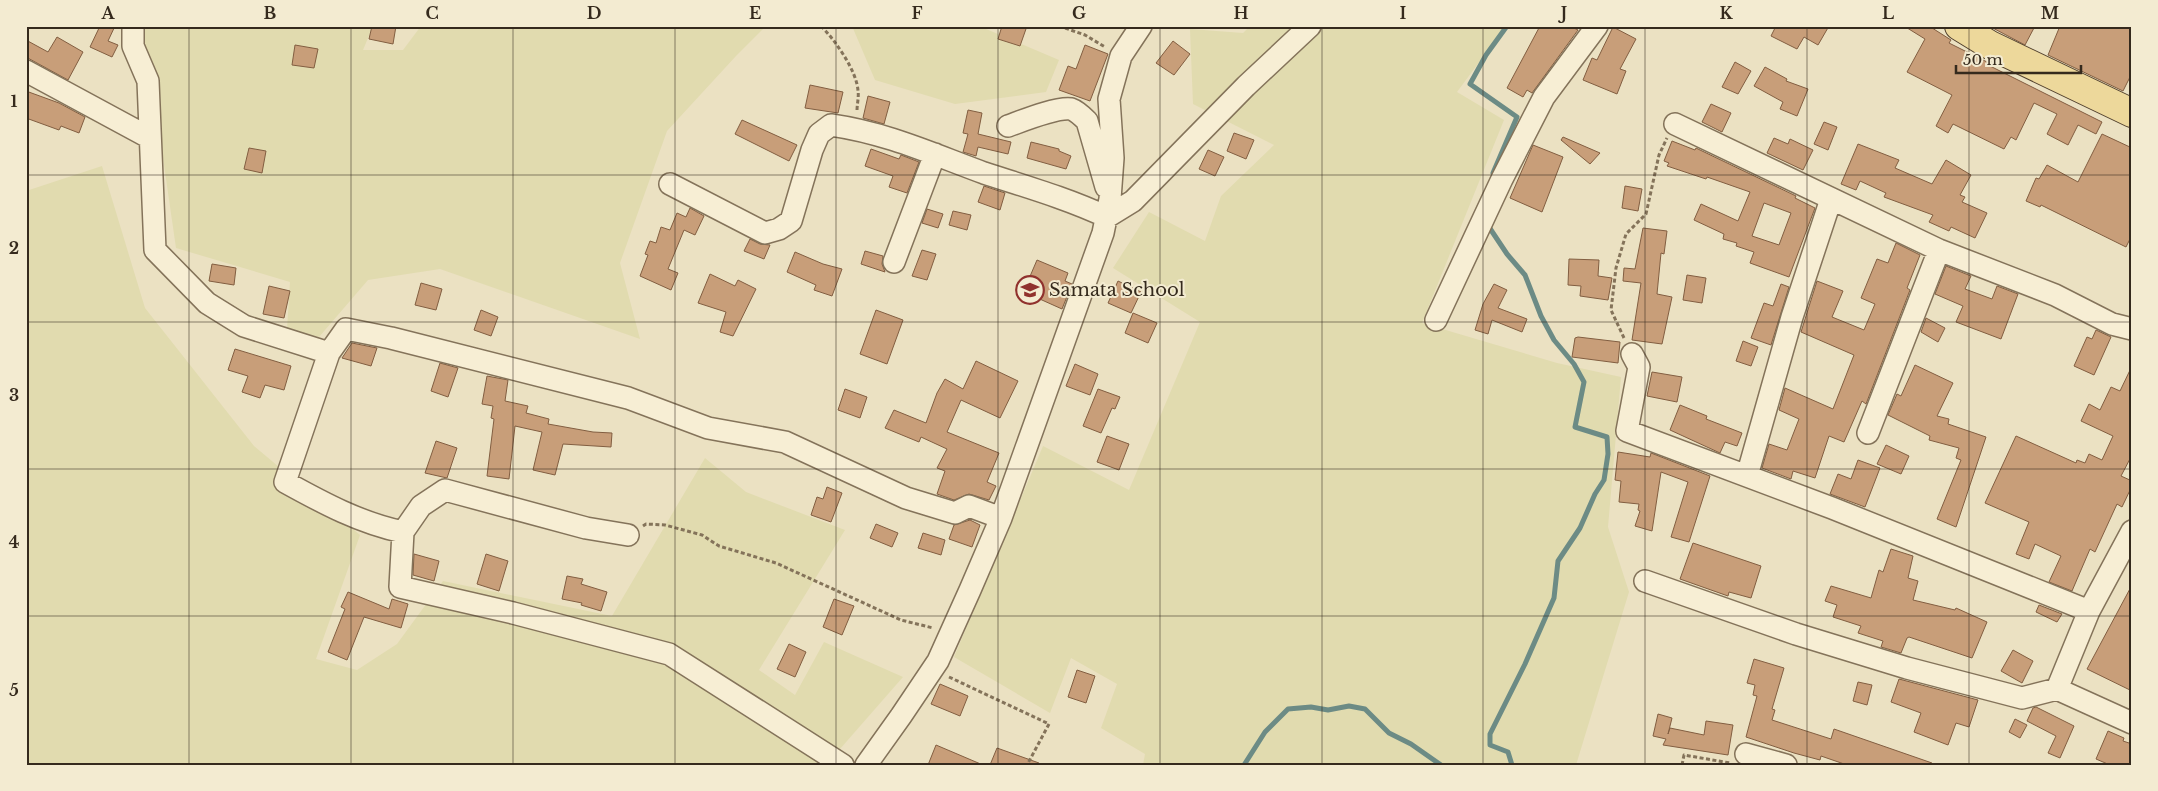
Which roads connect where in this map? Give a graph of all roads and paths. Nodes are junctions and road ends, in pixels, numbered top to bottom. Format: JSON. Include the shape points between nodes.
{"nodes":[{"id":1,"x":133,"y":26,"type":"edge"},
{"id":2,"x":822,"y":26,"type":"edge"},
{"id":3,"x":1059,"y":26,"type":"edge"},
{"id":4,"x":1140,"y":26,"type":"edge"},
{"id":5,"x":1310,"y":26,"type":"edge"},
{"id":6,"x":1597,"y":26,"type":"edge"},
{"id":7,"x":1959,"y":26,"type":"edge"},
{"id":8,"x":1121,"y":56,"type":"junction"},
{"id":9,"x":26,"y":71,"type":"edge"},
{"id":10,"x":2132,"y":113,"type":"edge"},
{"id":11,"x":1674,"y":124,"type":"joint"},
{"id":12,"x":1008,"y":126,"type":"dead end"},
{"id":13,"x":855,"y":129,"type":"junction"},
{"id":14,"x":150,"y":138,"type":"junction"},
{"id":15,"x":935,"y":154,"type":"junction"},
{"id":16,"x":670,"y":184,"type":"dead end"},
{"id":17,"x":1831,"y":199,"type":"junction"},
{"id":18,"x":1108,"y":208,"type":"junction"},
{"id":19,"x":1939,"y":250,"type":"junction"},
{"id":20,"x":894,"y":262,"type":"dead end"},
{"id":21,"x":1436,"y":320,"type":"dead end"},
{"id":22,"x":2132,"y":329,"type":"edge"},
{"id":23,"x":329,"y":353,"type":"junction"},
{"id":24,"x":1632,"y":354,"type":"joint"},
{"id":25,"x":1868,"y":432,"type":"dead end"},
{"id":26,"x":1747,"y":476,"type":"junction"},
{"id":27,"x":1001,"y":518,"type":"junction"},
{"id":28,"x":2132,"y":531,"type":"edge"},
{"id":29,"x":403,"y":532,"type":"junction"},
{"id":30,"x":628,"y":535,"type":"joint"},
{"id":31,"x":1645,"y":581,"type":"dead end"},
{"id":32,"x":2090,"y":611,"type":"junction"},
{"id":33,"x":950,"y":633,"type":"junction"},
{"id":34,"x":932,"y":669,"type":"junction"},
{"id":35,"x":2057,"y":689,"type":"junction"},
{"id":36,"x":2132,"y":723,"type":"edge"},
{"id":37,"x":1746,"y":754,"type":"joint"},
{"id":38,"x":843,"y":765,"type":"edge"},
{"id":39,"x":866,"y":765,"type":"edge"},
{"id":40,"x":1027,"y":765,"type":"edge"},
{"id":41,"x":1682,"y":765,"type":"edge"},
{"id":42,"x":1786,"y":765,"type":"edge"}],
"edges":[{"from":1,"to":14,"type":"street","via":[[132,46],[148,81]]},
{"from":2,"to":13,"type":"path","via":[[847,60],[859,90]]},
{"from":3,"to":8,"type":"path","via":[[1085,35]]},
{"from":4,"to":8,"type":"street"},
{"from":5,"to":18,"type":"street","via":[[1133,201]]},
{"from":6,"to":21,"type":"street","via":[[1544,97]]},
{"from":7,"to":10,"type":"main road","via":[[1990,45]]},
{"from":8,"to":18,"type":"street","via":[[1108,99],[1113,158]]},
{"from":9,"to":14,"type":"street"},
{"from":11,"to":17,"type":"street"},
{"from":11,"to":24,"type":"path","via":[[1658,155],[1646,214],[1626,234],[1616,268],[1611,310]]},
{"from":12,"to":18,"type":"street","via":[[1036,115],[1070,109],[1080,114],[1087,121]]},
{"from":13,"to":15,"type":"street"},
{"from":13,"to":16,"type":"street","via":[[831,125],[820,134],[812,150],[791,221],[765,234]]},
{"from":14,"to":23,"type":"street","via":[[155,250],[207,303],[244,326]]},
{"from":15,"to":18,"type":"street","via":[[1072,201]]},
{"from":15,"to":20,"type":"street"},
{"from":17,"to":19,"type":"street"},
{"from":17,"to":26,"type":"street","via":[[1792,317]]},
{"from":18,"to":27,"type":"street","via":[[1088,277]]},
{"from":19,"to":22,"type":"street","via":[[2055,295],[2112,324]]},
{"from":19,"to":25,"type":"street"},
{"from":23,"to":27,"type":"street","via":[[346,329],[391,338],[628,398],[708,428],[785,442],[906,498],[955,513],[969,506]]},
{"from":23,"to":29,"type":"street","via":[[285,482],[334,509]]},
{"from":24,"to":26,"type":"street","via":[[1639,367],[1627,431]]},
{"from":26,"to":32,"type":"street"},
{"from":27,"to":33,"type":"street"},
{"from":28,"to":32,"type":"street"},
{"from":29,"to":30,"type":"street","via":[[421,506],[445,490],[586,528]]},
{"from":29,"to":38,"type":"street","via":[[400,587],[669,654]]},
{"from":30,"to":33,"type":"path","via":[[646,524],[665,525],[702,535],[719,546],[776,562],[901,620]]},
{"from":31,"to":35,"type":"street","via":[[1796,634],[1907,668],[2022,698]]},
{"from":32,"to":35,"type":"street"},
{"from":33,"to":34,"type":"street"},
{"from":34,"to":39,"type":"street"},
{"from":34,"to":40,"type":"path","via":[[1049,724]]},
{"from":35,"to":36,"type":"street"},
{"from":37,"to":41,"type":"path","via":[[1732,763],[1684,755]]},
{"from":37,"to":42,"type":"street"}]}
